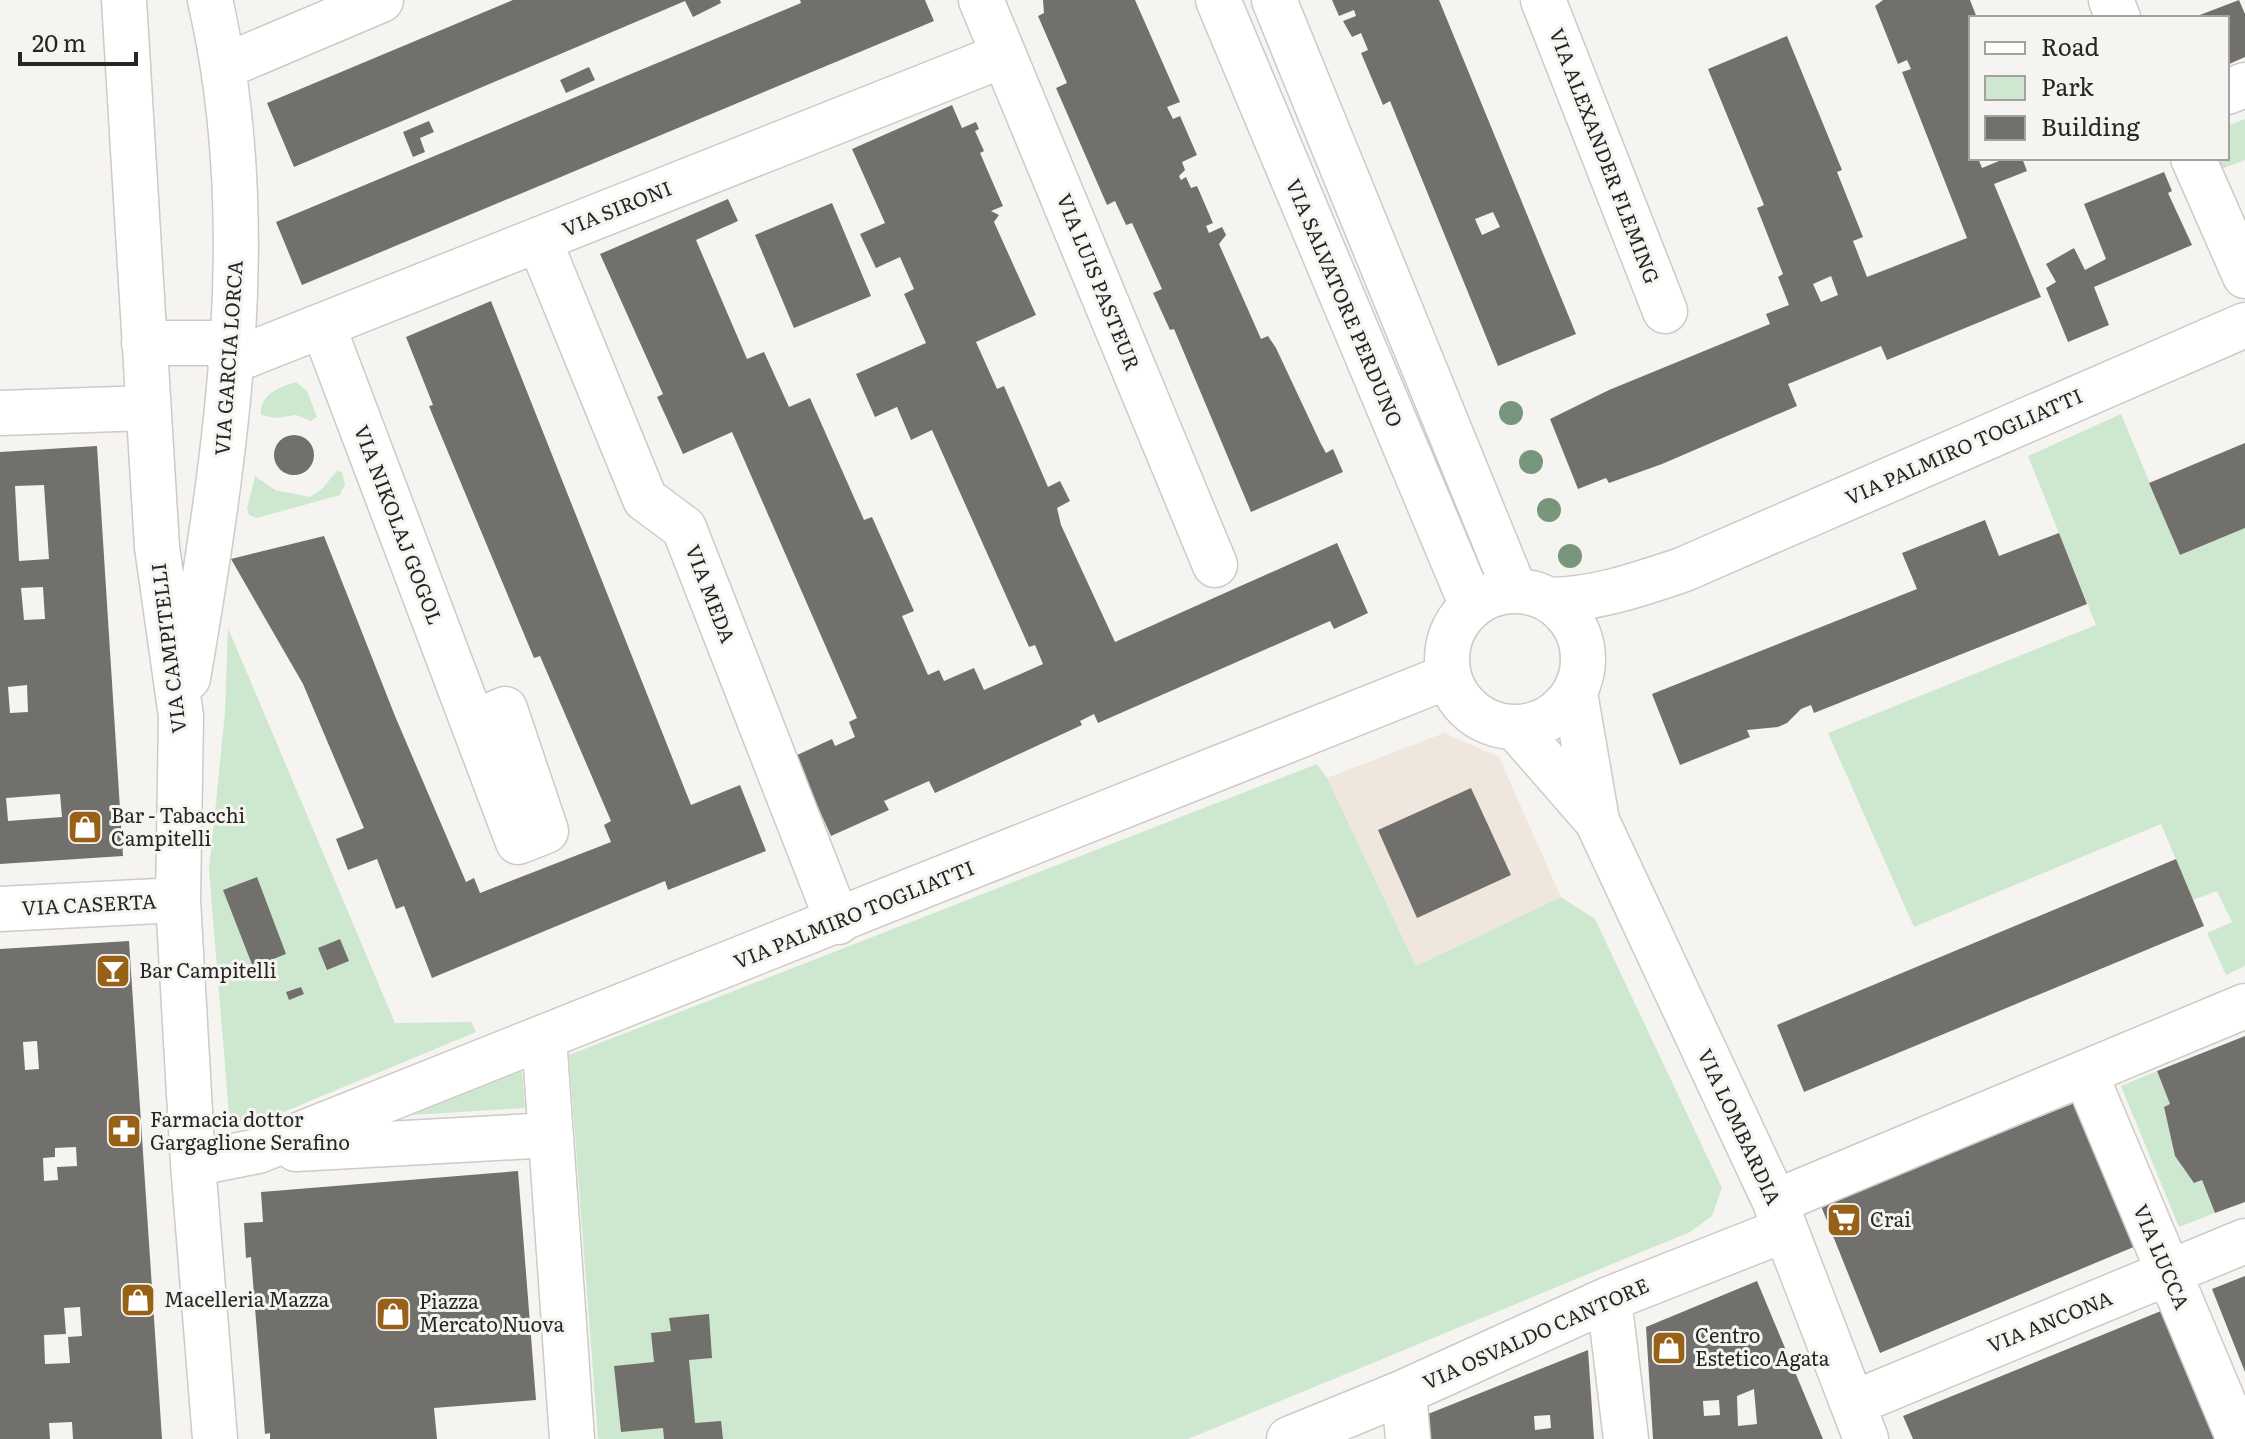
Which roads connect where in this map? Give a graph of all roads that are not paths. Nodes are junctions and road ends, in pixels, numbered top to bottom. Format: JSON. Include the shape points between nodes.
{"nodes":[{"id":1,"x":124,"y":0,"type":"edge"},
{"id":2,"x":210,"y":0,"type":"edge"},
{"id":3,"x":381,"y":0,"type":"edge"},
{"id":4,"x":981,"y":0,"type":"edge"},
{"id":5,"x":1218,"y":0,"type":"edge"},
{"id":6,"x":1274,"y":0,"type":"edge"},
{"id":7,"x":1543,"y":0,"type":"edge"},
{"id":8,"x":1004,"y":55,"type":"junction"},
{"id":9,"x":223,"y":67,"type":"junction"},
{"id":10,"x":2194,"y":160,"type":"edge"},
{"id":11,"x":539,"y":240,"type":"junction"},
{"id":12,"x":2245,"y":276,"type":"edge"},
{"id":13,"x":1665,"y":311,"type":"dead end"},
{"id":14,"x":2245,"y":325,"type":"edge"},
{"id":15,"x":323,"y":326,"type":"junction"},
{"id":16,"x":144,"y":343,"type":"junction"},
{"id":17,"x":231,"y":353,"type":"junction"},
{"id":18,"x":147,"y":408,"type":"junction"},
{"id":19,"x":0,"y":413,"type":"edge"},
{"id":20,"x":1215,"y":565,"type":"dead end"},
{"id":21,"x":1682,"y":570,"type":"junction"},
{"id":22,"x":1532,"y":595,"type":"junction"},
{"id":23,"x":1472,"y":606,"type":"junction"},
{"id":24,"x":1449,"y":676,"type":"junction"},
{"id":25,"x":1579,"y":676,"type":"junction"},
{"id":26,"x":181,"y":716,"type":"junction"},
{"id":27,"x":474,"y":723,"type":"dead end"},
{"id":28,"x":1515,"y":727,"type":"junction"},
{"id":29,"x":1597,"y":821,"type":"junction"},
{"id":30,"x":178,"y":900,"type":"junction"},
{"id":31,"x":0,"y":909,"type":"edge"},
{"id":32,"x":838,"y":922,"type":"junction"},
{"id":33,"x":2245,"y":1006,"type":"edge"},
{"id":34,"x":544,"y":1037,"type":"junction"},
{"id":35,"x":2085,"y":1073,"type":"junction"},
{"id":36,"x":551,"y":1135,"type":"junction"},
{"id":37,"x":258,"y":1151,"type":"junction"},
{"id":38,"x":193,"y":1164,"type":"junction"},
{"id":39,"x":1780,"y":1216,"type":"junction"},
{"id":40,"x":2245,"y":1241,"type":"edge"},
{"id":41,"x":2167,"y":1273,"type":"junction"},
{"id":42,"x":1609,"y":1299,"type":"junction"},
{"id":43,"x":1404,"y":1392,"type":"junction"},
{"id":44,"x":1860,"y":1421,"type":"edge"},
{"id":45,"x":215,"y":1439,"type":"edge"},
{"id":46,"x":572,"y":1439,"type":"edge"},
{"id":47,"x":1289,"y":1439,"type":"edge"},
{"id":48,"x":1408,"y":1439,"type":"edge"},
{"id":49,"x":1626,"y":1439,"type":"edge"},
{"id":50,"x":2239,"y":1439,"type":"edge"}],
"edges":[{"from":1,"to":16,"type":"street","name":"VIA CAMPITELLI"},
{"from":2,"to":9,"type":"street","name":"VIA GARCIA LORCA"},
{"from":3,"to":9,"type":"street"},
{"from":4,"to":8,"type":"street","name":"VIA LUIS PASTEUR"},
{"from":5,"to":23,"type":"street","name":"VIA SALVATORE PERDUNO"},
{"from":6,"to":22,"type":"street"},
{"from":7,"to":13,"type":"street","name":"VIA ALEXANDER FLEMING"},
{"from":8,"to":11,"type":"street","name":"VIA SIRONI"},
{"from":8,"to":20,"type":"street","name":"VIA LUIS PASTEUR"},
{"from":9,"to":17,"type":"street","name":"VIA GARCIA LORCA","via":[[238,275]]},
{"from":10,"to":12,"type":"street"},
{"from":11,"to":15,"type":"street","name":"VIA SIRONI"},
{"from":11,"to":32,"type":"street","name":"VIA MEDA","via":[[645,499],[684,528]]},
{"from":14,"to":21,"type":"street","name":"VIA PALMIRO TOGLIATTI"},
{"from":15,"to":17,"type":"street","name":"VIA SIRONI"},
{"from":15,"to":27,"type":"street","name":"VIA NIKOLAJ GOGOL"},
{"from":16,"to":17,"type":"street"},
{"from":16,"to":18,"type":"street","name":"VIA CAMPITELLI"},
{"from":17,"to":26,"type":"street","name":"VIA GARCIA LORCA","via":[[218,505]]},
{"from":18,"to":19,"type":"street"},
{"from":18,"to":26,"type":"street","name":"VIA CAMPITELLI","via":[[157,547]]},
{"from":21,"to":22,"type":"street","name":"VIA PALMIRO TOGLIATTI","via":[[1585,599]]},
{"from":21,"to":25,"type":"street","name":"VIA PALMIRO TOGLIATTI","via":[[1598,638]]},
{"from":22,"to":23,"type":"street","via":[[1492,595]]},
{"from":22,"to":25,"type":"street","via":[[1574,625]]},
{"from":23,"to":24,"type":"street","via":[[1449,641]]},
{"from":24,"to":28,"type":"street","via":[[1467,707],[1497,725]]},
{"from":24,"to":32,"type":"street","name":"VIA PALMIRO TOGLIATTI"},
{"from":25,"to":28,"type":"street","via":[[1550,718]]},
{"from":25,"to":29,"type":"street","name":"VIA LOMBARDIA"},
{"from":26,"to":30,"type":"street","name":"VIA CAMPITELLI"},
{"from":28,"to":29,"type":"street","name":"VIA LOMBARDIA"},
{"from":29,"to":39,"type":"street","name":"VIA LOMBARDIA"},
{"from":30,"to":31,"type":"street","name":"VIA CASERTA"},
{"from":30,"to":38,"type":"street","name":"VIA CAMPITELLI"},
{"from":32,"to":34,"type":"street","name":"VIA PALMIRO TOGLIATTI"},
{"from":33,"to":35,"type":"street","name":"VIA OSVALDO CANTORE"},
{"from":34,"to":36,"type":"street"},
{"from":34,"to":37,"type":"street","name":"VIA PALMIRO TOGLIATTI"},
{"from":35,"to":39,"type":"street","name":"VIA OSVALDO CANTORE"},
{"from":35,"to":41,"type":"street","name":"VIA LUCCA"},
{"from":36,"to":37,"type":"street","name":"VIA PALMIRO TOGLIATTI"},
{"from":36,"to":46,"type":"street"},
{"from":37,"to":38,"type":"street","name":"VIA PALMIRO TOGLIATTI"},
{"from":38,"to":45,"type":"street","name":"VIA CAMPITELLI"},
{"from":39,"to":42,"type":"street","name":"VIA OSVALDO CANTORE"},
{"from":39,"to":44,"type":"street","name":"VIA LOMBARDIA"},
{"from":40,"to":41,"type":"street","name":"VIA ANCONA"},
{"from":41,"to":44,"type":"street","name":"VIA ANCONA"},
{"from":41,"to":50,"type":"street","name":"VIA LUCCA"},
{"from":42,"to":43,"type":"street","name":"VIA OSVALDO CANTORE"},
{"from":42,"to":49,"type":"street"},
{"from":43,"to":47,"type":"street","name":"VIA OSVALDO CANTORE"},
{"from":43,"to":48,"type":"street"}]}
